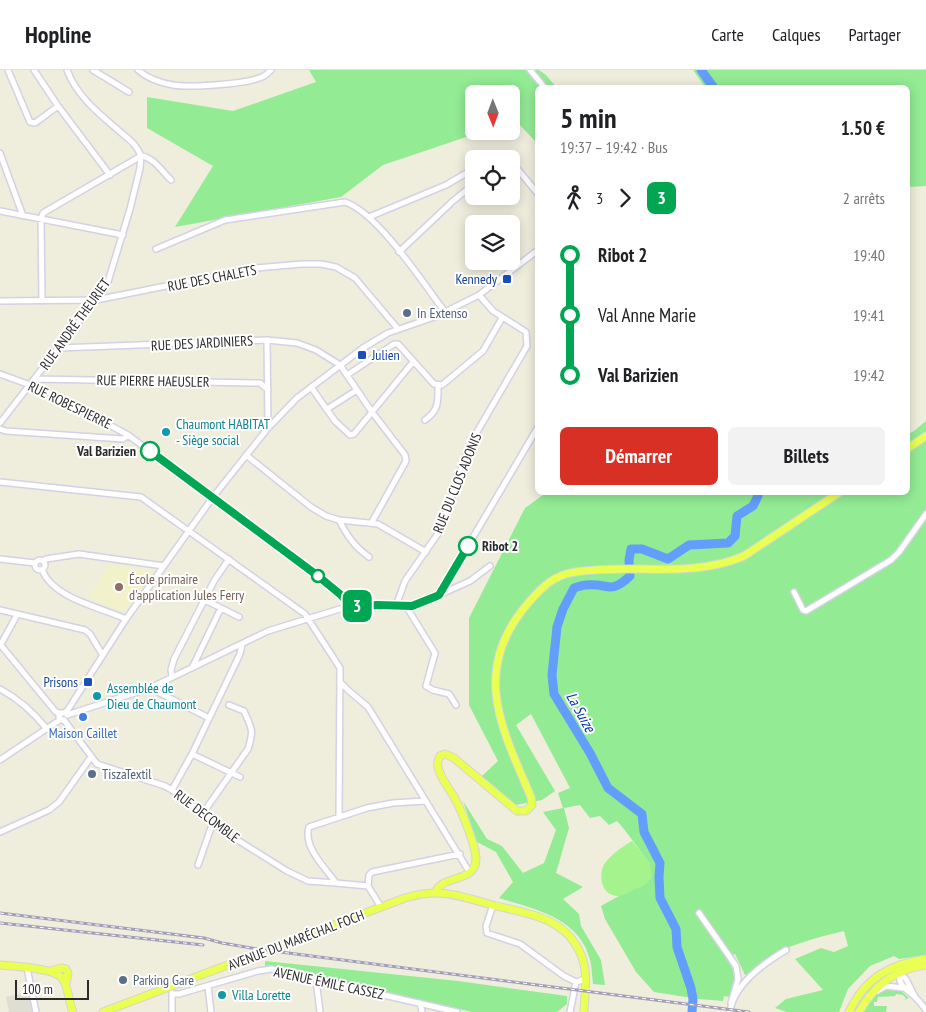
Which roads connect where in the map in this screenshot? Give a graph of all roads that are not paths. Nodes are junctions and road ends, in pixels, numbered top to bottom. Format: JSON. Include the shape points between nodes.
{"nodes":[{"id":1,"x":8,"y":70,"type":"edge"},
{"id":2,"x":34,"y":70,"type":"edge"},
{"id":3,"x":67,"y":70,"type":"edge"},
{"id":4,"x":93,"y":70,"type":"edge"},
{"id":5,"x":138,"y":70,"type":"edge"},
{"id":6,"x":271,"y":70,"type":"edge"},
{"id":7,"x":530,"y":70,"type":"edge"},
{"id":8,"x":542,"y":85,"type":"edge"},
{"id":9,"x":129,"y":92,"type":"dead end"},
{"id":10,"x":58,"y":106,"type":"junction"},
{"id":11,"x":0,"y":153,"type":"edge"},
{"id":12,"x":140,"y":156,"type":"junction"},
{"id":13,"x":520,"y":172,"type":"edge"},
{"id":14,"x":465,"y":173,"type":"edge"},
{"id":15,"x":110,"y":175,"type":"junction"},
{"id":16,"x":171,"y":180,"type":"dead end"},
{"id":17,"x":535,"y":190,"type":"edge"},
{"id":18,"x":465,"y":191,"type":"edge"},
{"id":19,"x":0,"y":211,"type":"edge"},
{"id":20,"x":23,"y":216,"type":"junction"},
{"id":21,"x":369,"y":217,"type":"junction"},
{"id":22,"x":41,"y":219,"type":"junction"},
{"id":23,"x":123,"y":235,"type":"junction"},
{"id":24,"x":156,"y":249,"type":"dead end"},
{"id":25,"x":399,"y":252,"type":"junction"},
{"id":26,"x":535,"y":252,"type":"edge"},
{"id":27,"x":480,"y":295,"type":"junction"},
{"id":28,"x":96,"y":300,"type":"junction"},
{"id":29,"x":0,"y":301,"type":"edge"},
{"id":30,"x":42,"y":301,"type":"junction"},
{"id":31,"x":445,"y":312,"type":"junction"},
{"id":32,"x":502,"y":318,"type":"junction"},
{"id":33,"x":398,"y":329,"type":"junction"},
{"id":34,"x":267,"y":340,"type":"junction"},
{"id":35,"x":59,"y":348,"type":"junction"},
{"id":36,"x":413,"y":362,"type":"junction"},
{"id":37,"x":340,"y":365,"type":"junction"},
{"id":38,"x":0,"y":374,"type":"edge"},
{"id":39,"x":348,"y":375,"type":"junction"},
{"id":40,"x":35,"y":379,"type":"junction"},
{"id":41,"x":31,"y":385,"type":"junction"},
{"id":42,"x":438,"y":386,"type":"junction"},
{"id":43,"x":311,"y":387,"type":"junction"},
{"id":44,"x":268,"y":390,"type":"junction"},
{"id":45,"x":357,"y":390,"type":"junction"},
{"id":46,"x":327,"y":409,"type":"junction"},
{"id":47,"x":372,"y":412,"type":"junction"},
{"id":48,"x":425,"y":420,"type":"dead end"},
{"id":49,"x":0,"y":423,"type":"edge"},
{"id":50,"x":268,"y":428,"type":"junction"},
{"id":51,"x":0,"y":429,"type":"edge"},
{"id":52,"x":535,"y":432,"type":"edge"},
{"id":53,"x":128,"y":435,"type":"junction"},
{"id":54,"x":926,"y":436,"type":"edge"},
{"id":55,"x":910,"y":447,"type":"edge"},
{"id":56,"x":246,"y":455,"type":"junction"},
{"id":57,"x":0,"y":482,"type":"edge"},
{"id":58,"x":836,"y":495,"type":"edge"},
{"id":59,"x":213,"y":497,"type":"junction"},
{"id":60,"x":926,"y":514,"type":"edge"},
{"id":61,"x":339,"y":520,"type":"junction"},
{"id":62,"x":372,"y":522,"type":"junction"},
{"id":63,"x":189,"y":530,"type":"junction"},
{"id":64,"x":426,"y":552,"type":"junction"},
{"id":65,"x":369,"y":557,"type":"dead end"},
{"id":66,"x":0,"y":559,"type":"edge"},
{"id":67,"x":229,"y":559,"type":"junction"},
{"id":68,"x":43,"y":561,"type":"junction"},
{"id":69,"x":35,"y":563,"type":"junction"},
{"id":70,"x":164,"y":566,"type":"junction"},
{"id":71,"x":490,"y":566,"type":"dead end"},
{"id":72,"x":42,"y":570,"type":"junction"},
{"id":73,"x":794,"y":592,"type":"dead end"},
{"id":74,"x":439,"y":595,"type":"junction"},
{"id":75,"x":205,"y":600,"type":"junction"},
{"id":76,"x":396,"y":606,"type":"junction"},
{"id":77,"x":406,"y":606,"type":"junction"},
{"id":78,"x":351,"y":607,"type":"junction"},
{"id":79,"x":221,"y":608,"type":"junction"},
{"id":80,"x":0,"y":610,"type":"edge"},
{"id":81,"x":17,"y":615,"type":"junction"},
{"id":82,"x":239,"y":617,"type":"dead end"},
{"id":83,"x":308,"y":618,"type":"junction"},
{"id":84,"x":126,"y":619,"type":"junction"},
{"id":85,"x":1,"y":644,"type":"edge"},
{"id":86,"x":242,"y":644,"type":"junction"},
{"id":87,"x":102,"y":654,"type":"junction"},
{"id":88,"x":192,"y":668,"type":"junction"},
{"id":89,"x":172,"y":677,"type":"junction"},
{"id":90,"x":341,"y":682,"type":"junction"},
{"id":91,"x":150,"y":688,"type":"junction"},
{"id":92,"x":0,"y":689,"type":"edge"},
{"id":93,"x":229,"y":705,"type":"dead end"},
{"id":94,"x":456,"y":705,"type":"dead end"},
{"id":95,"x":63,"y":716,"type":"junction"},
{"id":96,"x":209,"y":718,"type":"junction"},
{"id":97,"x":47,"y":729,"type":"junction"},
{"id":98,"x":192,"y":754,"type":"junction"},
{"id":99,"x":91,"y":757,"type":"junction"},
{"id":100,"x":0,"y":760,"type":"edge"},
{"id":101,"x":231,"y":773,"type":"junction"},
{"id":102,"x":240,"y":777,"type":"dead end"},
{"id":103,"x":172,"y":790,"type":"junction"},
{"id":104,"x":425,"y":801,"type":"junction"},
{"id":105,"x":203,"y":813,"type":"junction"},
{"id":106,"x":339,"y":817,"type":"junction"},
{"id":107,"x":213,"y":822,"type":"junction"},
{"id":108,"x":0,"y":832,"type":"edge"},
{"id":109,"x":460,"y":854,"type":"junction"},
{"id":110,"x":198,"y":864,"type":"dead end"},
{"id":111,"x":470,"y":873,"type":"junction"},
{"id":112,"x":336,"y":884,"type":"junction"},
{"id":113,"x":368,"y":886,"type":"junction"},
{"id":114,"x":435,"y":893,"type":"junction"},
{"id":115,"x":493,"y":905,"type":"junction"},
{"id":116,"x":382,"y":907,"type":"junction"},
{"id":117,"x":699,"y":913,"type":"dead end"},
{"id":118,"x":786,"y":950,"type":"dead end"},
{"id":119,"x":926,"y":959,"type":"edge"},
{"id":120,"x":902,"y":964,"type":"junction"},
{"id":121,"x":0,"y":965,"type":"edge"},
{"id":122,"x":926,"y":965,"type":"edge"},
{"id":123,"x":27,"y":968,"type":"junction"},
{"id":124,"x":892,"y":968,"type":"junction"},
{"id":125,"x":908,"y":969,"type":"junction"},
{"id":126,"x":900,"y":972,"type":"junction"},
{"id":127,"x":586,"y":979,"type":"junction"},
{"id":128,"x":906,"y":979,"type":"junction"},
{"id":129,"x":316,"y":980,"type":"junction"},
{"id":130,"x":576,"y":982,"type":"junction"},
{"id":131,"x":208,"y":986,"type":"junction"},
{"id":132,"x":903,"y":988,"type":"junction"},
{"id":133,"x":171,"y":991,"type":"junction"},
{"id":134,"x":915,"y":997,"type":"junction"},
{"id":135,"x":865,"y":1002,"type":"junction"},
{"id":136,"x":420,"y":1003,"type":"junction"},
{"id":137,"x":731,"y":1003,"type":"junction"},
{"id":138,"x":926,"y":1010,"type":"edge"},
{"id":139,"x":36,"y":1012,"type":"edge"},
{"id":140,"x":70,"y":1012,"type":"edge"},
{"id":141,"x":103,"y":1012,"type":"edge"},
{"id":142,"x":172,"y":1012,"type":"edge"},
{"id":143,"x":211,"y":1012,"type":"edge"},
{"id":144,"x":320,"y":1012,"type":"edge"},
{"id":145,"x":422,"y":1012,"type":"edge"},
{"id":146,"x":457,"y":1012,"type":"edge"},
{"id":147,"x":570,"y":1012,"type":"edge"},
{"id":148,"x":584,"y":1012,"type":"edge"},
{"id":149,"x":730,"y":1012,"type":"edge"},
{"id":150,"x":849,"y":1012,"type":"edge"},
{"id":151,"x":859,"y":1012,"type":"edge"}],
"edges":[{"from":1,"to":10,"type":"street","via":[[30,122],[35,123]]},
{"from":2,"to":10,"type":"street"},
{"from":3,"to":12,"type":"street","via":[[77,90],[133,142]]},
{"from":4,"to":9,"type":"street"},
{"from":5,"to":6,"type":"street","via":[[163,83],[188,86],[260,78]]},
{"from":7,"to":8,"type":"street"},
{"from":10,"to":15,"type":"street"},
{"from":11,"to":20,"type":"street"},
{"from":12,"to":15,"type":"street"},
{"from":12,"to":16,"type":"street","via":[[150,160]]},
{"from":12,"to":23,"type":"street","name":"RUE ANDRÉ THEURIET","via":[[140,168]]},
{"from":13,"to":17,"type":"street"},
{"from":14,"to":21,"type":"street","via":[[446,185]]},
{"from":15,"to":22,"type":"street","via":[[43,213]]},
{"from":18,"to":25,"type":"street"},
{"from":19,"to":20,"type":"street"},
{"from":20,"to":22,"type":"street"},
{"from":21,"to":24,"type":"street","via":[[353,204],[345,202],[236,218]]},
{"from":21,"to":25,"type":"street"},
{"from":22,"to":23,"type":"street"},
{"from":22,"to":30,"type":"street"},
{"from":23,"to":28,"type":"street","name":"RUE ANDRÉ THEURIET","via":[[111,276]]},
{"from":25,"to":31,"type":"street"},
{"from":26,"to":27,"type":"street"},
{"from":27,"to":31,"type":"street"},
{"from":27,"to":32,"type":"street","name":"RUE DU CLOS ADONIS"},
{"from":28,"to":30,"type":"street","name":"RUE DES CHALETS"},
{"from":28,"to":33,"type":"street","name":"RUE DES CHALETS","via":[[256,268],[321,264],[336,267],[355,278]]},
{"from":28,"to":35,"type":"street","name":"RUE ANDRÉ THEURIET"},
{"from":29,"to":30,"type":"street","name":"RUE DES CHALETS"},
{"from":31,"to":33,"type":"street"},
{"from":32,"to":42,"type":"street","via":[[483,351]]},
{"from":32,"to":64,"type":"street","name":"RUE DU CLOS ADONIS","via":[[526,332],[526,346],[470,444],[439,532]]},
{"from":33,"to":37,"type":"street"},
{"from":34,"to":35,"type":"street","name":"RUE DES JARDINIERS"},
{"from":34,"to":37,"type":"street","name":"RUE DES JARDINIERS","via":[[297,343]]},
{"from":34,"to":44,"type":"street"},
{"from":35,"to":40,"type":"street","name":"RUE ANDRÉ THEURIET"},
{"from":36,"to":39,"type":"street","via":[[398,344],[394,344]]},
{"from":36,"to":42,"type":"street"},
{"from":36,"to":47,"type":"street"},
{"from":37,"to":39,"type":"street","name":"RUE DES JARDINIERS"},
{"from":37,"to":43,"type":"street"},
{"from":38,"to":41,"type":"street","name":"RUE ROBESPIERRE"},
{"from":39,"to":45,"type":"street","name":"RUE DES JARDINIERS"},
{"from":40,"to":41,"type":"street","name":"RUE ANDRÉ THEURIET"},
{"from":40,"to":44,"type":"street","name":"RUE PIERRE HAEUSLER","via":[[260,383]]},
{"from":41,"to":49,"type":"street","name":"RUE ANDRÉ THEURIET"},
{"from":41,"to":53,"type":"street","name":"RUE ROBESPIERRE"},
{"from":42,"to":48,"type":"street","via":[[437,409]]},
{"from":43,"to":46,"type":"street"},
{"from":43,"to":50,"type":"street"},
{"from":44,"to":50,"type":"street"},
{"from":45,"to":46,"type":"street"},
{"from":45,"to":47,"type":"street","name":"RUE DES JARDINIERS"},
{"from":46,"to":47,"type":"street","via":[[350,435]]},
{"from":47,"to":62,"type":"street","name":"RUE DES JARDINIERS","via":[[406,460]]},
{"from":50,"to":56,"type":"street"},
{"from":51,"to":53,"type":"street","via":[[123,439]]},
{"from":52,"to":74,"type":"street"},
{"from":53,"to":59,"type":"street","name":"RUE ROBESPIERRE"},
{"from":54,"to":55,"type":"main road"},
{"from":56,"to":59,"type":"street"},
{"from":56,"to":61,"type":"street","via":[[311,507]]},
{"from":57,"to":63,"type":"street","via":[[142,497]]},
{"from":58,"to":111,"type":"main road","via":[[744,556],[728,563],[693,569],[575,572],[550,580],[524,608],[507,634],[495,675],[496,703],[505,736],[532,806],[522,812],[513,808],[451,756],[442,754],[438,758],[439,771],[458,804],[475,850],[476,864]]},
{"from":59,"to":63,"type":"street"},
{"from":59,"to":78,"type":"street","name":"RUE ROBESPIERRE","via":[[336,590]]},
{"from":60,"to":73,"type":"street","via":[[891,560],[806,611]]},
{"from":61,"to":62,"type":"street"},
{"from":61,"to":65,"type":"street","via":[[356,547]]},
{"from":62,"to":64,"type":"street"},
{"from":63,"to":67,"type":"street"},
{"from":63,"to":70,"type":"street"},
{"from":64,"to":76,"type":"street","name":"RUE DU CLOS ADONIS","via":[[405,581]]},
{"from":66,"to":69,"type":"street"},
{"from":67,"to":75,"type":"street"},
{"from":67,"to":83,"type":"street"},
{"from":68,"to":69,"type":"street"},
{"from":68,"to":70,"type":"street","via":[[80,554]]},
{"from":68,"to":72,"type":"street"},
{"from":69,"to":72,"type":"street","via":[[37,569]]},
{"from":70,"to":84,"type":"street"},
{"from":71,"to":74,"type":"street","via":[[470,581]]},
{"from":72,"to":84,"type":"street","via":[[60,592]]},
{"from":74,"to":77,"type":"street"},
{"from":75,"to":79,"type":"street"},
{"from":75,"to":89,"type":"street","via":[[174,659]]},
{"from":76,"to":77,"type":"street"},
{"from":76,"to":78,"type":"street"},
{"from":77,"to":94,"type":"street","via":[[435,653],[426,686],[449,694]]},
{"from":78,"to":83,"type":"street"},
{"from":79,"to":82,"type":"street"},
{"from":79,"to":88,"type":"street"},
{"from":80,"to":81,"type":"street"},
{"from":81,"to":85,"type":"street"},
{"from":81,"to":87,"type":"street","via":[[85,630]]},
{"from":83,"to":86,"type":"street","via":[[268,631]]},
{"from":83,"to":90,"type":"street","via":[[340,668]]},
{"from":84,"to":87,"type":"street"},
{"from":85,"to":95,"type":"street","name":"RUE DECOMBLE","via":[[54,711]]},
{"from":86,"to":88,"type":"street"},
{"from":86,"to":96,"type":"street"},
{"from":87,"to":95,"type":"street"},
{"from":88,"to":89,"type":"street"},
{"from":89,"to":91,"type":"street"},
{"from":90,"to":104,"type":"street","via":[[368,706]]},
{"from":90,"to":106,"type":"street"},
{"from":91,"to":95,"type":"street"},
{"from":91,"to":96,"type":"street"},
{"from":92,"to":97,"type":"street","via":[[33,712]]},
{"from":93,"to":101,"type":"street","via":[[244,711],[253,730],[248,749]]},
{"from":95,"to":97,"type":"street"},
{"from":95,"to":99,"type":"street","name":"RUE DECOMBLE"},
{"from":96,"to":98,"type":"street"},
{"from":97,"to":100,"type":"street"},
{"from":98,"to":101,"type":"street"},
{"from":98,"to":103,"type":"street"},
{"from":99,"to":103,"type":"street","name":"RUE DECOMBLE","via":[[97,764]]},
{"from":99,"to":108,"type":"street","via":[[59,802],[49,810]]},
{"from":101,"to":102,"type":"street"},
{"from":101,"to":105,"type":"street"},
{"from":103,"to":105,"type":"street","name":"RUE DECOMBLE"},
{"from":104,"to":106,"type":"street","via":[[393,803]]},
{"from":104,"to":109,"type":"street"},
{"from":105,"to":107,"type":"street","name":"RUE DECOMBLE"},
{"from":106,"to":112,"type":"street","via":[[309,827],[307,835],[313,853]]},
{"from":107,"to":110,"type":"street"},
{"from":107,"to":112,"type":"street","name":"RUE DECOMBLE","via":[[299,877]]},
{"from":109,"to":111,"type":"street"},
{"from":109,"to":113,"type":"street","via":[[372,872]]},
{"from":111,"to":114,"type":"main road","via":[[440,886]]},
{"from":112,"to":113,"type":"street","name":"RUE DECOMBLE"},
{"from":113,"to":116,"type":"street"},
{"from":114,"to":115,"type":"main road","name":"AVENUE DU MARÉCHAL FOCH"},
{"from":114,"to":116,"type":"main road","name":"AVENUE DU MARÉCHAL FOCH","via":[[419,894]]},
{"from":115,"to":127,"type":"main road","name":"AVENUE DU MARÉCHAL FOCH","via":[[539,917],[565,932],[582,956]]},
{"from":115,"to":130,"type":"street","via":[[486,933],[520,944]]},
{"from":116,"to":133,"type":"main road","name":"AVENUE DU MARÉCHAL FOCH"},
{"from":117,"to":137,"type":"street","via":[[736,966],[738,979]]},
{"from":118,"to":137,"type":"street","via":[[755,973],[738,990]]},
{"from":119,"to":120,"type":"main road"},
{"from":120,"to":124,"type":"main road"},
{"from":120,"to":126,"type":"street"},
{"from":121,"to":123,"type":"main road"},
{"from":122,"to":125,"type":"main road"},
{"from":123,"to":139,"type":"street"},
{"from":123,"to":140,"type":"main road","via":[[62,974]]},
{"from":124,"to":126,"type":"street"},
{"from":124,"to":150,"type":"main road","via":[[864,988]]},
{"from":125,"to":126,"type":"main road"},
{"from":125,"to":128,"type":"street"},
{"from":126,"to":128,"type":"street"},
{"from":126,"to":132,"type":"street","via":[[898,979]]},
{"from":126,"to":135,"type":"main road","via":[[880,985]]},
{"from":127,"to":130,"type":"street"},
{"from":127,"to":148,"type":"main road","name":"AVENUE DU MARÉCHAL FOCH"},
{"from":128,"to":134,"type":"street"},
{"from":129,"to":131,"type":"street","name":"AVENUE ÉMILE CASSEZ","via":[[267,969]]},
{"from":129,"to":136,"type":"street","name":"AVENUE ÉMILE CASSEZ"},
{"from":129,"to":144,"type":"street"},
{"from":130,"to":147,"type":"street"},
{"from":131,"to":133,"type":"street","name":"AVENUE ÉMILE CASSEZ","via":[[179,994]]},
{"from":131,"to":143,"type":"street"},
{"from":132,"to":134,"type":"street"},
{"from":132,"to":135,"type":"street","via":[[886,986]]},
{"from":133,"to":141,"type":"main road","name":"AVENUE DU MARÉCHAL FOCH"},
{"from":133,"to":142,"type":"street"},
{"from":134,"to":138,"type":"street"},
{"from":135,"to":151,"type":"main road"},
{"from":136,"to":145,"type":"street"},
{"from":136,"to":146,"type":"street","name":"AVENUE ÉMILE CASSEZ"},
{"from":137,"to":149,"type":"street"}]}
